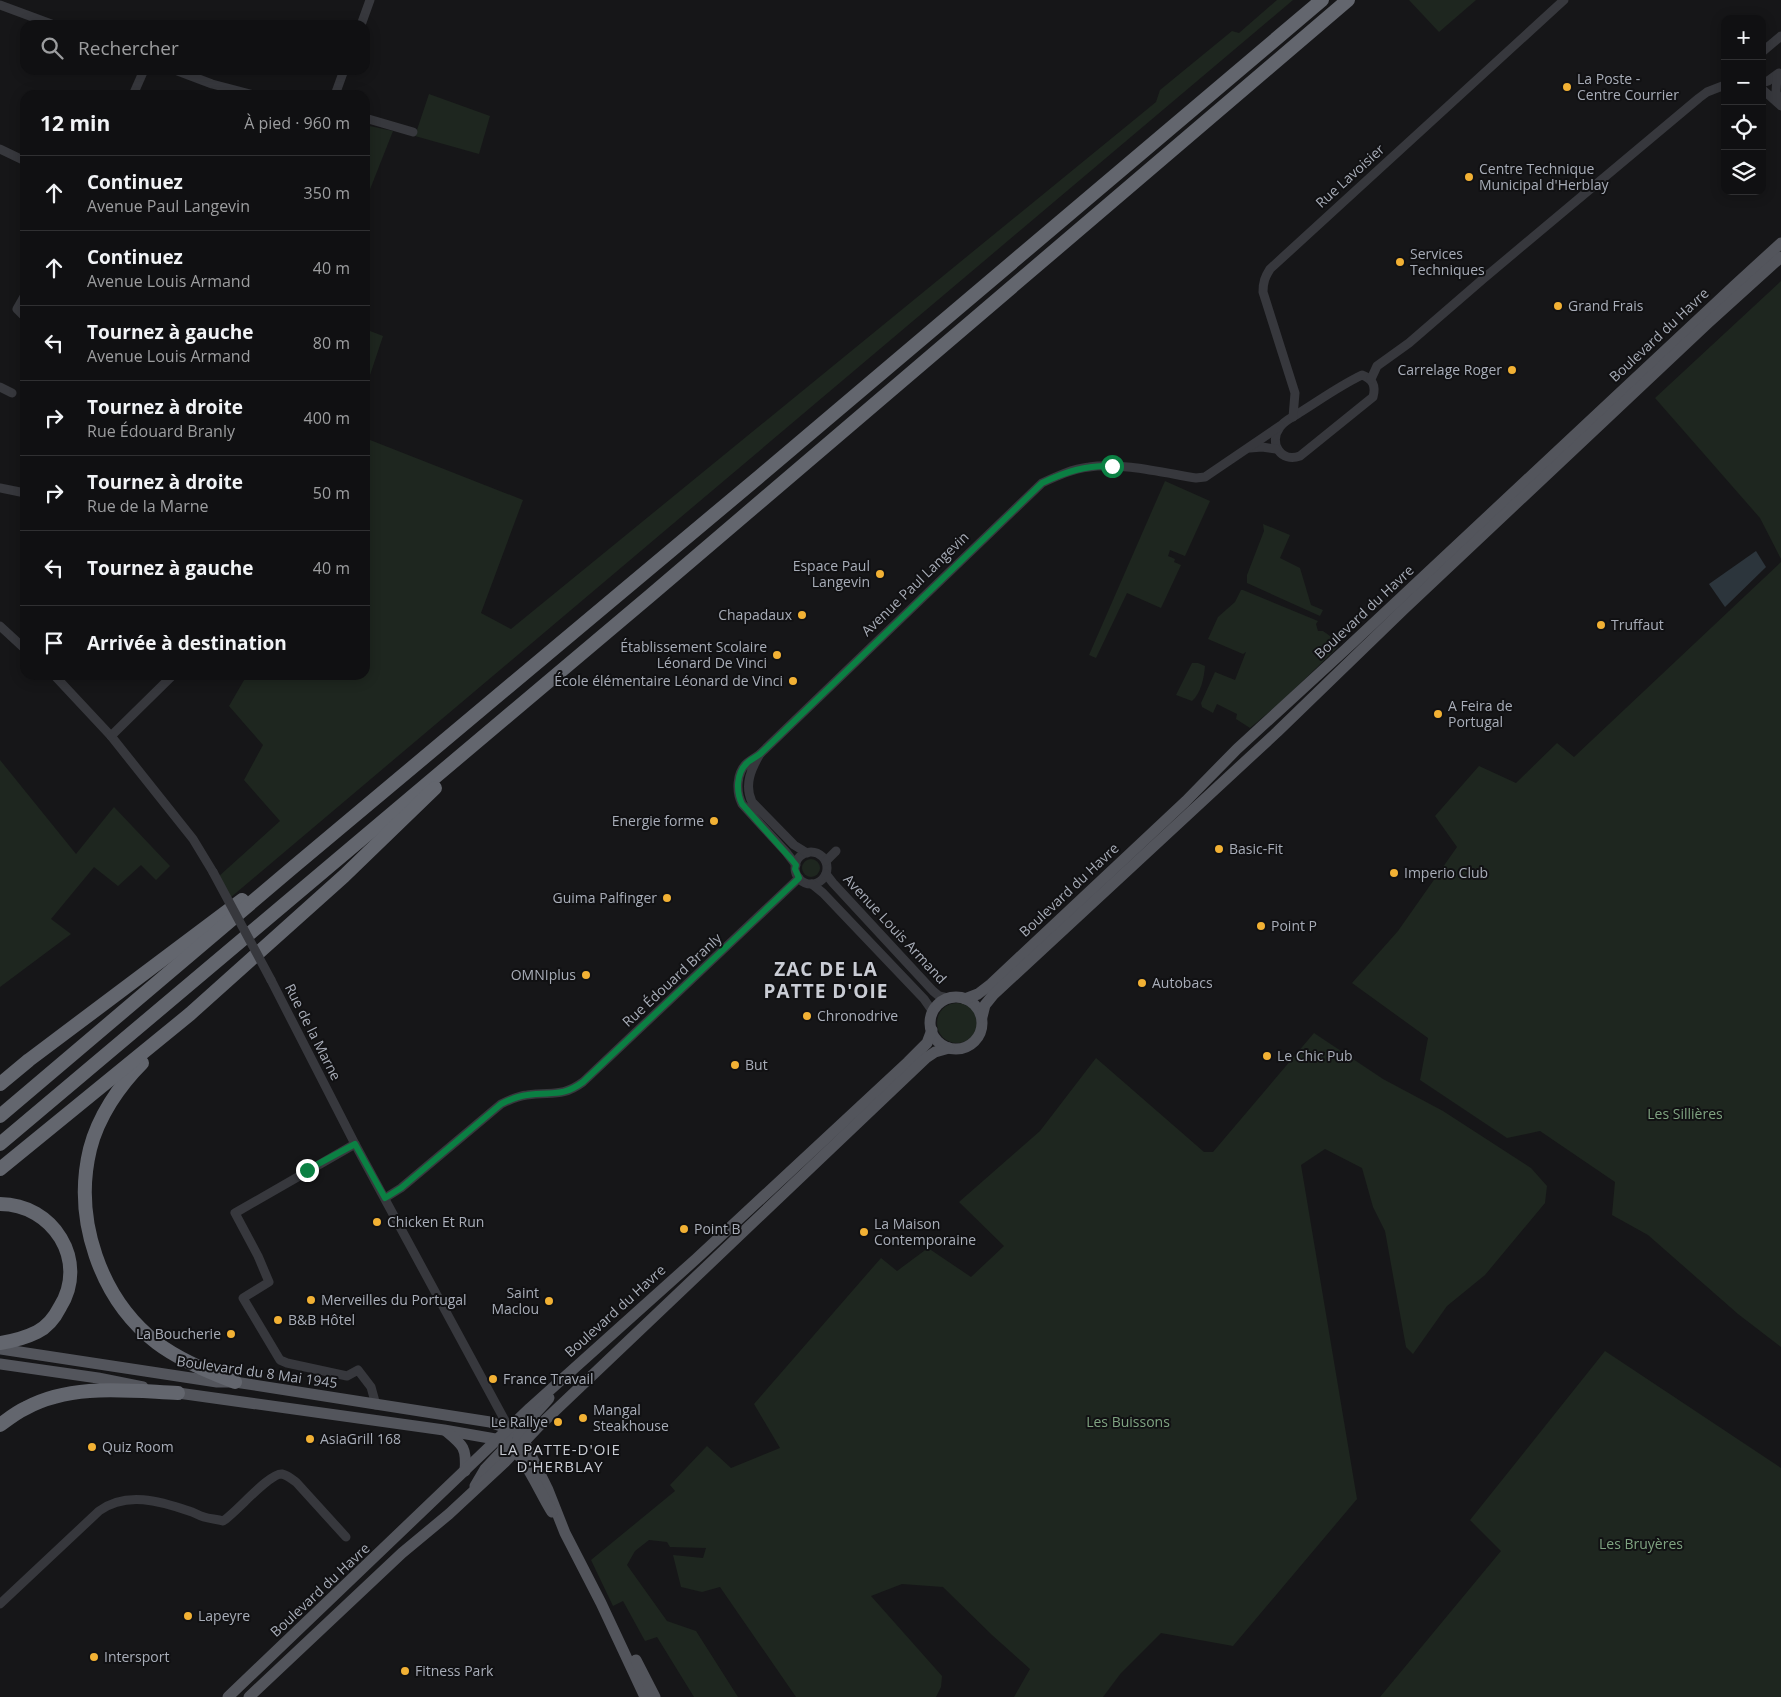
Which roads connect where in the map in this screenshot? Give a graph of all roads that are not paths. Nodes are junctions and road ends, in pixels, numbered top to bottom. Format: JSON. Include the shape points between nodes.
{"nodes":[{"id":1,"x":370,"y":0,"type":"edge"},
{"id":2,"x":1322,"y":0,"type":"edge"},
{"id":3,"x":1348,"y":0,"type":"edge"},
{"id":4,"x":1564,"y":0,"type":"edge"},
{"id":5,"x":0,"y":5,"type":"edge"},
{"id":6,"x":40,"y":20,"type":"edge"},
{"id":7,"x":363,"y":20,"type":"edge"},
{"id":8,"x":1781,"y":36,"type":"edge"},
{"id":9,"x":1766,"y":49,"type":"edge"},
{"id":10,"x":1779,"y":73,"type":"edge"},
{"id":11,"x":142,"y":75,"type":"edge"},
{"id":12,"x":188,"y":75,"type":"edge"},
{"id":13,"x":342,"y":75,"type":"edge"},
{"id":14,"x":1766,"y":81,"type":"edge"},
{"id":15,"x":1721,"y":87,"type":"edge"},
{"id":16,"x":135,"y":90,"type":"edge"},
{"id":17,"x":235,"y":90,"type":"edge"},
{"id":18,"x":336,"y":90,"type":"edge"},
{"id":19,"x":1766,"y":93,"type":"edge"},
{"id":20,"x":1781,"y":106,"type":"edge"},
{"id":21,"x":370,"y":119,"type":"edge"},
{"id":22,"x":413,"y":132,"type":"dead end"},
{"id":23,"x":0,"y":149,"type":"edge"},
{"id":24,"x":20,"y":158,"type":"edge"},
{"id":25,"x":1781,"y":243,"type":"edge"},
{"id":26,"x":1781,"y":257,"type":"edge"},
{"id":27,"x":1371,"y":379,"type":"junction"},
{"id":28,"x":0,"y":387,"type":"edge"},
{"id":29,"x":12,"y":393,"type":"dead end"},
{"id":30,"x":1294,"y":417,"type":"junction"},
{"id":31,"x":1280,"y":426,"type":"junction"},
{"id":32,"x":1247,"y":449,"type":"junction"},
{"id":33,"x":1276,"y":449,"type":"junction"},
{"id":34,"x":0,"y":488,"type":"edge"},
{"id":35,"x":20,"y":492,"type":"edge"},
{"id":36,"x":0,"y":626,"type":"edge"},
{"id":37,"x":20,"y":644,"type":"edge"},
{"id":38,"x":59,"y":680,"type":"edge"},
{"id":39,"x":168,"y":680,"type":"edge"},
{"id":40,"x":112,"y":736,"type":"junction"},
{"id":41,"x":760,"y":754,"type":"junction"},
{"id":42,"x":455,"y":760,"type":"junction"},
{"id":43,"x":836,"y":851,"type":"dead end"},
{"id":44,"x":807,"y":853,"type":"junction"},
{"id":45,"x":826,"y":861,"type":"junction"},
{"id":46,"x":796,"y":865,"type":"junction"},
{"id":47,"x":291,"y":869,"type":"junction"},
{"id":48,"x":826,"y":874,"type":"junction"},
{"id":49,"x":799,"y":878,"type":"junction"},
{"id":50,"x":812,"y":884,"type":"junction"},
{"id":51,"x":948,"y":998,"type":"junction"},
{"id":52,"x":966,"y":998,"type":"junction"},
{"id":53,"x":933,"y":1012,"type":"junction"},
{"id":54,"x":190,"y":1014,"type":"junction"},
{"id":55,"x":982,"y":1018,"type":"junction"},
{"id":56,"x":932,"y":1030,"type":"junction"},
{"id":57,"x":949,"y":1048,"type":"junction"},
{"id":58,"x":29,"y":1060,"type":"junction"},
{"id":59,"x":0,"y":1076,"type":"edge"},
{"id":60,"x":0,"y":1084,"type":"edge"},
{"id":61,"x":0,"y":1116,"type":"edge"},
{"id":62,"x":0,"y":1144,"type":"edge"},
{"id":63,"x":355,"y":1144,"type":"junction"},
{"id":64,"x":0,"y":1169,"type":"edge"},
{"id":65,"x":385,"y":1198,"type":"junction"},
{"id":66,"x":0,"y":1204,"type":"edge"},
{"id":67,"x":0,"y":1343,"type":"edge"},
{"id":68,"x":0,"y":1350,"type":"edge"},
{"id":69,"x":0,"y":1364,"type":"edge"},
{"id":70,"x":563,"y":1378,"type":"junction"},
{"id":71,"x":230,"y":1382,"type":"junction"},
{"id":72,"x":178,"y":1393,"type":"junction"},
{"id":73,"x":222,"y":1399,"type":"junction"},
{"id":74,"x":376,"y":1405,"type":"junction"},
{"id":75,"x":0,"y":1425,"type":"edge"},
{"id":76,"x":509,"y":1428,"type":"junction"},
{"id":77,"x":444,"y":1430,"type":"junction"},
{"id":78,"x":502,"y":1441,"type":"junction"},
{"id":79,"x":520,"y":1442,"type":"junction"},
{"id":80,"x":465,"y":1471,"type":"junction"},
{"id":81,"x":470,"y":1496,"type":"junction"},
{"id":82,"x":346,"y":1537,"type":"dead end"},
{"id":83,"x":601,"y":1603,"type":"junction"},
{"id":84,"x":0,"y":1604,"type":"edge"},
{"id":85,"x":228,"y":1697,"type":"edge"},
{"id":86,"x":249,"y":1697,"type":"edge"},
{"id":87,"x":645,"y":1697,"type":"edge"},
{"id":88,"x":655,"y":1697,"type":"edge"}],
"edges":[{"from":1,"to":7,"type":"street"},
{"from":2,"to":47,"type":"highway","via":[[753,483]]},
{"from":3,"to":42,"type":"highway"},
{"from":4,"to":30,"type":"street","name":"Rue Lavoisier","via":[[1266,275],[1263,292],[1295,393]]},
{"from":5,"to":6,"type":"street"},
{"from":8,"to":9,"type":"street"},
{"from":10,"to":14,"type":"street"},
{"from":10,"to":20,"type":"street","via":[[1776,92]]},
{"from":11,"to":16,"type":"street"},
{"from":12,"to":17,"type":"street"},
{"from":13,"to":18,"type":"street"},
{"from":15,"to":27,"type":"street","via":[[1707,92],[1689,106],[1410,343],[1377,366]]},
{"from":19,"to":20,"type":"street"},
{"from":21,"to":22,"type":"street"},
{"from":23,"to":24,"type":"street"},
{"from":25,"to":52,"type":"main road","name":"Boulevard du Havre","via":[[991,984]]},
{"from":26,"to":55,"type":"main road","name":"Boulevard du Havre","via":[[993,995],[985,1005]]},
{"from":27,"to":30,"type":"street","name":"Avenue Paul Langevin","via":[[1362,375],[1345,383]]},
{"from":27,"to":33,"type":"street","via":[[1375,387],[1373,397],[1300,456],[1286,457]]},
{"from":28,"to":29,"type":"street"},
{"from":30,"to":31,"type":"street","name":"Avenue Paul Langevin"},
{"from":31,"to":32,"type":"street","name":"Avenue Paul Langevin"},
{"from":31,"to":33,"type":"street","via":[[1275,437]]},
{"from":32,"to":33,"type":"street"},
{"from":32,"to":41,"type":"street","name":"Avenue Paul Langevin","via":[[1205,477],[1102,466],[1081,468],[1042,483]]},
{"from":34,"to":35,"type":"street"},
{"from":36,"to":37,"type":"street"},
{"from":38,"to":40,"type":"street","name":"Rue de la Marne"},
{"from":39,"to":40,"type":"street"},
{"from":40,"to":63,"type":"street","name":"Rue de la Marne","bridge":true,"via":[[193,839],[214,872]]},
{"from":41,"to":44,"type":"street","via":[[751,769],[748,794],[794,845]]},
{"from":41,"to":46,"type":"street","via":[[742,770],[737,790],[739,798]]},
{"from":42,"to":54,"type":"highway","via":[[454,770],[344,876]]},
{"from":42,"to":62,"type":"highway"},
{"from":43,"to":45,"type":"street"},
{"from":44,"to":45,"type":"street","via":[[820,854]]},
{"from":44,"to":46,"type":"street","via":[[799,857]]},
{"from":45,"to":48,"type":"street"},
{"from":46,"to":49,"type":"street"},
{"from":47,"to":58,"type":"highway","via":[[250,893]]},
{"from":47,"to":61,"type":"highway"},
{"from":48,"to":50,"type":"street","via":[[821,881]]},
{"from":48,"to":51,"type":"street","name":"Avenue Louis Armand","via":[[933,991]]},
{"from":49,"to":50,"type":"street"},
{"from":49,"to":65,"type":"street","name":"Rue Édouard Branly","via":[[574,1089],[563,1093],[526,1095],[501,1104]]},
{"from":50,"to":53,"type":"street","name":"Avenue Louis Armand"},
{"from":51,"to":52,"type":"main road","name":"Boulevard du Havre"},
{"from":51,"to":53,"type":"main road","via":[[940,1002]]},
{"from":52,"to":55,"type":"main road","via":[[976,1006]]},
{"from":53,"to":56,"type":"main road","name":"Boulevard du Havre"},
{"from":54,"to":64,"type":"highway"},
{"from":54,"to":71,"type":"highway","via":[[124,1081],[102,1119],[90,1149],[85,1185],[86,1210],[92,1248],[106,1282],[131,1319],[158,1344]]},
{"from":55,"to":57,"type":"main road","name":"Boulevard du Havre","via":[[982,1028],[974,1041],[962,1048]]},
{"from":56,"to":57,"type":"main road","via":[[938,1041]]},
{"from":56,"to":70,"type":"main road","name":"Boulevard du Havre","via":[[927,1043],[913,1058]]},
{"from":57,"to":79,"type":"main road","name":"Boulevard du Havre","via":[[926,1058]]},
{"from":58,"to":59,"type":"highway"},
{"from":58,"to":60,"type":"highway"},
{"from":63,"to":65,"type":"street","name":"Rue de la Marne"},
{"from":63,"to":74,"type":"street","via":[[235,1213],[270,1282],[244,1298],[280,1360],[348,1376],[358,1370],[371,1387]]},
{"from":65,"to":76,"type":"street","name":"Rue de la Marne"},
{"from":66,"to":67,"type":"highway","via":[[32,1211],[53,1226],[70,1261],[69,1288],[49,1323],[19,1340]]},
{"from":68,"to":71,"type":"main road","name":"Boulevard du 8 Mai 1945"},
{"from":69,"to":72,"type":"main road"},
{"from":70,"to":76,"type":"main road","name":"Boulevard du Havre"},
{"from":70,"to":79,"type":"main road"},
{"from":71,"to":73,"type":"main road"},
{"from":71,"to":74,"type":"main road","name":"Boulevard du 8 Mai 1945"},
{"from":72,"to":73,"type":"main road"},
{"from":72,"to":75,"type":"highway","via":[[85,1391],[26,1407]]},
{"from":73,"to":77,"type":"main road"},
{"from":74,"to":76,"type":"main road","name":"Boulevard du 8 Mai 1945","via":[[490,1422]]},
{"from":76,"to":78,"type":"main road","name":"Boulevard du Havre"},
{"from":76,"to":79,"type":"main road","name":"Boulevard du 8 Mai 1945"},
{"from":77,"to":78,"type":"main road"},
{"from":77,"to":80,"type":"main road","via":[[463,1446]]},
{"from":78,"to":79,"type":"main road"},
{"from":78,"to":80,"type":"main road","name":"Boulevard du Havre"},
{"from":78,"to":81,"type":"main road","via":[[502,1451],[485,1469]]},
{"from":79,"to":81,"type":"main road","name":"Boulevard du Havre"},
{"from":79,"to":83,"type":"main road","via":[[548,1490]]},
{"from":80,"to":85,"type":"main road","name":"Boulevard du Havre"},
{"from":81,"to":86,"type":"main road","name":"Boulevard du Havre","via":[[402,1553]]},
{"from":82,"to":84,"type":"street","via":[[296,1482],[281,1474],[270,1478],[223,1521],[157,1502],[125,1499],[99,1510]]},
{"from":83,"to":87,"type":"main road"},
{"from":83,"to":88,"type":"main road"}]}
